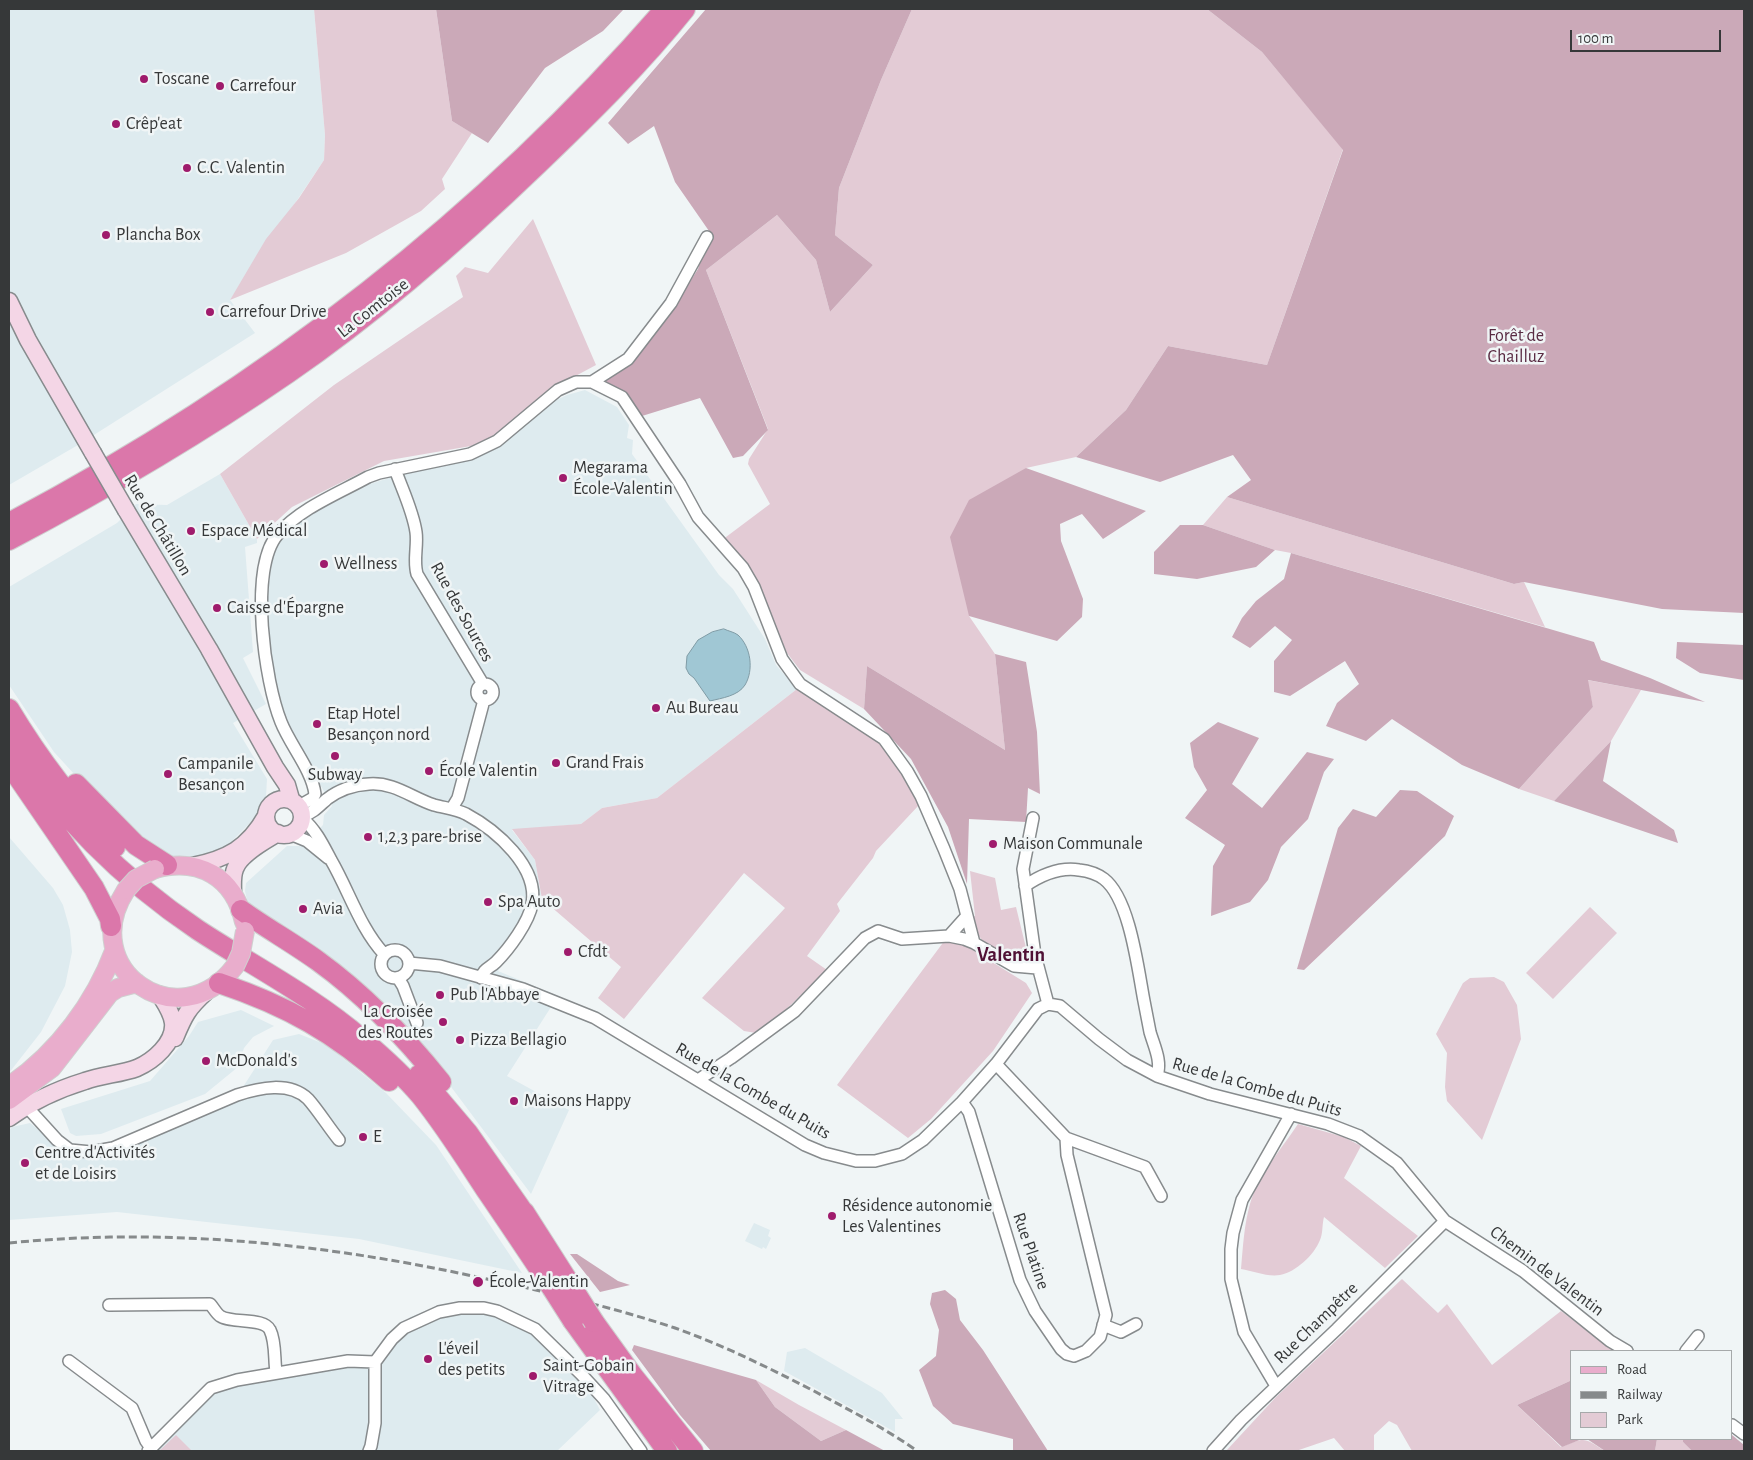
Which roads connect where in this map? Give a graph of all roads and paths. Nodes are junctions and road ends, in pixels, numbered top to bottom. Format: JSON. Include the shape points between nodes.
{"nodes":[{"id":1,"x":665,"y":9,"type":"edge"},
{"id":2,"x":685,"y":9,"type":"edge"},
{"id":3,"x":707,"y":236,"type":"dead end"},
{"id":4,"x":9,"y":301,"type":"edge"},
{"id":5,"x":592,"y":382,"type":"junction"},
{"id":6,"x":396,"y":469,"type":"junction"},
{"id":7,"x":9,"y":523,"type":"edge"},
{"id":8,"x":9,"y":540,"type":"edge"},
{"id":9,"x":9,"y":697,"type":"edge"},
{"id":10,"x":9,"y":709,"type":"edge"},
{"id":11,"x":9,"y":739,"type":"edge"},
{"id":12,"x":9,"y":764,"type":"edge"},
{"id":13,"x":275,"y":767,"type":"junction"},
{"id":14,"x":452,"y":808,"type":"junction"},
{"id":15,"x":269,"y":809,"type":"junction"},
{"id":16,"x":299,"y":810,"type":"junction"},
{"id":17,"x":1033,"y":818,"type":"dead end"},
{"id":18,"x":284,"y":834,"type":"junction"},
{"id":19,"x":331,"y":860,"type":"junction"},
{"id":20,"x":192,"y":866,"type":"junction"},
{"id":21,"x":161,"y":867,"type":"junction"},
{"id":22,"x":1025,"y":886,"type":"junction"},
{"id":23,"x":237,"y":901,"type":"junction"},
{"id":24,"x":966,"y":917,"type":"junction"},
{"id":25,"x":111,"y":926,"type":"junction"},
{"id":26,"x":949,"y":936,"type":"junction"},
{"id":27,"x":974,"y":943,"type":"junction"},
{"id":28,"x":114,"y":951,"type":"junction"},
{"id":29,"x":384,"y":954,"type":"junction"},
{"id":30,"x":409,"y":962,"type":"junction"},
{"id":31,"x":1037,"y":968,"type":"junction"},
{"id":32,"x":398,"y":978,"type":"junction"},
{"id":33,"x":481,"y":978,"type":"junction"},
{"id":34,"x":137,"y":984,"type":"junction"},
{"id":35,"x":212,"y":988,"type":"junction"},
{"id":36,"x":160,"y":995,"type":"junction"},
{"id":37,"x":1048,"y":1004,"type":"junction"},
{"id":38,"x":418,"y":1023,"type":"dead end"},
{"id":39,"x":996,"y":1064,"type":"junction"},
{"id":40,"x":1157,"y":1076,"type":"junction"},
{"id":41,"x":698,"y":1080,"type":"junction"},
{"id":42,"x":14,"y":1093,"type":"edge"},
{"id":43,"x":47,"y":1096,"type":"junction"},
{"id":44,"x":962,"y":1102,"type":"junction"},
{"id":45,"x":1291,"y":1114,"type":"junction"},
{"id":46,"x":9,"y":1118,"type":"edge"},
{"id":47,"x":1066,"y":1138,"type":"junction"},
{"id":48,"x":339,"y":1140,"type":"dead end"},
{"id":49,"x":470,"y":1166,"type":"junction"},
{"id":50,"x":1161,"y":1196,"type":"dead end"},
{"id":51,"x":1445,"y":1221,"type":"junction"},
{"id":52,"x":531,"y":1223,"type":"junction"},
{"id":53,"x":109,"y":1305,"type":"dead end"},
{"id":54,"x":1136,"y":1324,"type":"dead end"},
{"id":55,"x":1103,"y":1325,"type":"junction"},
{"id":56,"x":1698,"y":1336,"type":"dead end"},
{"id":57,"x":1625,"y":1350,"type":"edge"},
{"id":58,"x":1687,"y":1350,"type":"edge"},
{"id":59,"x":69,"y":1361,"type":"dead end"},
{"id":60,"x":375,"y":1362,"type":"junction"},
{"id":61,"x":276,"y":1372,"type":"junction"},
{"id":62,"x":1276,"y":1386,"type":"junction"},
{"id":63,"x":1733,"y":1426,"type":"edge"},
{"id":64,"x":655,"y":1433,"type":"junction"},
{"id":65,"x":1744,"y":1434,"type":"edge"},
{"id":66,"x":150,"y":1450,"type":"edge"},
{"id":67,"x":369,"y":1451,"type":"edge"},
{"id":68,"x":641,"y":1451,"type":"edge"},
{"id":69,"x":667,"y":1451,"type":"edge"},
{"id":70,"x":671,"y":1451,"type":"edge"},
{"id":71,"x":693,"y":1451,"type":"edge"},
{"id":72,"x":1212,"y":1451,"type":"edge"}],
"edges":[{"from":1,"to":7,"type":"highway","name":"La Comtoise","via":[[601,79],[493,184],[414,255],[348,307],[280,358],[160,438]]},
{"from":2,"to":8,"type":"highway","name":"La Comtoise","via":[[612,92],[425,268],[289,372],[160,456],[81,503]]},
{"from":3,"to":5,"type":"street","via":[[671,303],[628,360]]},
{"from":4,"to":13,"type":"street","name":"Rue de Châtillon","bridge":true},
{"from":5,"to":6,"type":"street","via":[[576,382],[558,390],[497,441],[470,454]]},
{"from":5,"to":24,"type":"street","via":[[622,397],[698,517],[743,568],[791,674],[800,684],[884,739],[907,771],[944,849],[960,889]]},
{"from":6,"to":14,"type":"street","name":"Rue des Sources","via":[[415,527],[417,574],[482,684],[491,686],[494,692],[490,700],[484,700],[458,798]]},
{"from":6,"to":16,"type":"street","via":[[368,477],[302,513],[277,535],[268,550],[262,606],[268,677],[281,724],[312,782],[315,794]]},
{"from":9,"to":21,"type":"highway","via":[[32,732],[85,795]]},
{"from":10,"to":52,"type":"highway","via":[[36,753],[69,796],[131,862],[208,919],[339,1004],[401,1056],[456,1117]]},
{"from":11,"to":49,"type":"highway","via":[[54,801],[104,856],[159,902],[315,1004],[362,1039],[420,1095]]},
{"from":12,"to":25,"type":"highway","via":[[94,888]]},
{"from":13,"to":15,"type":"street","name":"Rue de Châtillon","via":[[276,788]]},
{"from":13,"to":16,"type":"street","name":"Rue de Châtillon"},
{"from":14,"to":16,"type":"street","via":[[434,805],[392,787],[372,784],[341,790],[314,811]]},
{"from":14,"to":33,"type":"street","via":[[467,814],[499,838],[525,867],[532,886],[532,904],[522,928]]},
{"from":15,"to":16,"type":"street","via":[[281,798]]},
{"from":15,"to":18,"type":"street","via":[[269,826]]},
{"from":15,"to":20,"type":"street","via":[[256,831],[234,852]]},
{"from":16,"to":18,"type":"street","via":[[298,828]]},
{"from":16,"to":19,"type":"street"},
{"from":17,"to":22,"type":"street","via":[[1022,869]]},
{"from":18,"to":19,"type":"street","via":[[307,841]]},
{"from":18,"to":23,"type":"street","via":[[256,846],[236,866]]},
{"from":19,"to":29,"type":"street","via":[[368,935]]},
{"from":20,"to":21,"type":"main road"},
{"from":20,"to":23,"type":"main road","via":[[217,877]]},
{"from":21,"to":25,"type":"main road","bridge":true,"via":[[136,879],[126,890],[118,901]]},
{"from":22,"to":31,"type":"street"},
{"from":22,"to":40,"type":"street","via":[[1050,873],[1072,869],[1091,872],[1113,889],[1126,915],[1159,1064]]},
{"from":23,"to":35,"type":"main road","bridge":true,"via":[[245,931],[241,953],[235,966]]},
{"from":23,"to":52,"type":"highway","via":[[335,974],[401,1035],[462,1111]]},
{"from":24,"to":26,"type":"street"},
{"from":24,"to":27,"type":"street"},
{"from":25,"to":28,"type":"main road"},
{"from":26,"to":27,"type":"street"},
{"from":26,"to":41,"type":"street","via":[[902,939],[878,931],[872,933],[795,1011]]},
{"from":27,"to":31,"type":"street","via":[[1014,966]]},
{"from":28,"to":34,"type":"main road","via":[[123,969]]},
{"from":28,"to":42,"type":"main road","via":[[101,980],[70,1028],[29,1071]]},
{"from":29,"to":30,"type":"street","via":[[399,951]]},
{"from":29,"to":32,"type":"street","via":[[383,972]]},
{"from":30,"to":32,"type":"street","via":[[408,971]]},
{"from":30,"to":33,"type":"street","name":"Rue de la Combe du Puits","via":[[440,966]]},
{"from":31,"to":37,"type":"street"},
{"from":32,"to":38,"type":"street"},
{"from":33,"to":41,"type":"street","name":"Rue de la Combe du Puits","via":[[523,989],[595,1018]]},
{"from":34,"to":36,"type":"main road"},
{"from":34,"to":42,"type":"main road","via":[[110,993],[52,1068]]},
{"from":35,"to":36,"type":"main road","via":[[185,997]]},
{"from":35,"to":43,"type":"street","via":[[184,1016],[172,1046],[153,1070],[138,1078],[106,1086]]},
{"from":35,"to":49,"type":"highway","via":[[246,992],[273,1003],[343,1042],[399,1090]]},
{"from":36,"to":43,"type":"street","via":[[173,1024],[169,1041],[156,1058],[136,1068],[83,1081]]},
{"from":37,"to":39,"type":"street","name":"Rue de la Combe du Puits","via":[[1038,1009]]},
{"from":37,"to":40,"type":"street","name":"Rue de la Combe du Puits","via":[[1060,1006],[1127,1060]]},
{"from":39,"to":44,"type":"street","name":"Rue de la Combe du Puits"},
{"from":39,"to":47,"type":"street"},
{"from":40,"to":45,"type":"street","name":"Rue de la Combe du Puits","via":[[1210,1094]]},
{"from":41,"to":44,"type":"street","name":"Rue de la Combe du Puits","via":[[805,1145],[856,1161],[875,1161],[902,1154],[923,1140]]},
{"from":42,"to":43,"type":"street"},
{"from":42,"to":46,"type":"street"},
{"from":42,"to":48,"type":"street","via":[[56,1140],[70,1150],[91,1152],[113,1148],[237,1095],[274,1088],[287,1088],[307,1099]]},
{"from":44,"to":55,"type":"street","name":"Rue Platine","via":[[969,1112],[1020,1280],[1035,1311],[1061,1348],[1074,1356],[1086,1351],[1100,1337]]},
{"from":45,"to":51,"type":"street","name":"Rue de la Combe du Puits","via":[[1351,1132],[1392,1158]]},
{"from":45,"to":62,"type":"street","via":[[1242,1200],[1231,1249],[1231,1280],[1244,1332]]},
{"from":47,"to":50,"type":"street","via":[[1145,1167]]},
{"from":47,"to":55,"type":"street","via":[[1067,1155],[1106,1315]]},
{"from":49,"to":64,"type":"highway","bridge":true,"via":[[573,1321]]},
{"from":51,"to":57,"type":"street","name":"Chemin de Valentin","via":[[1523,1271]]},
{"from":51,"to":62,"type":"street","name":"Rue Champêtre"},
{"from":52,"to":71,"type":"highway","bridge":true,"via":[[632,1376]]},
{"from":53,"to":61,"type":"street","via":[[210,1304],[219,1315],[229,1319],[264,1324],[270,1328]]},
{"from":54,"to":55,"type":"street","via":[[1121,1332]]},
{"from":56,"to":58,"type":"street"},
{"from":59,"to":66,"type":"street","via":[[132,1408]]},
{"from":60,"to":61,"type":"street","via":[[348,1361]]},
{"from":60,"to":67,"type":"street","via":[[375,1424]]},
{"from":60,"to":68,"type":"street","via":[[392,1339],[418,1320],[453,1310],[484,1308],[497,1311],[535,1329],[604,1399]]},
{"from":61,"to":66,"type":"street","via":[[211,1388]]},
{"from":62,"to":72,"type":"street","name":"Rue Champêtre"},
{"from":63,"to":65,"type":"street"},
{"from":64,"to":69,"type":"highway"},
{"from":64,"to":70,"type":"highway"}]}
